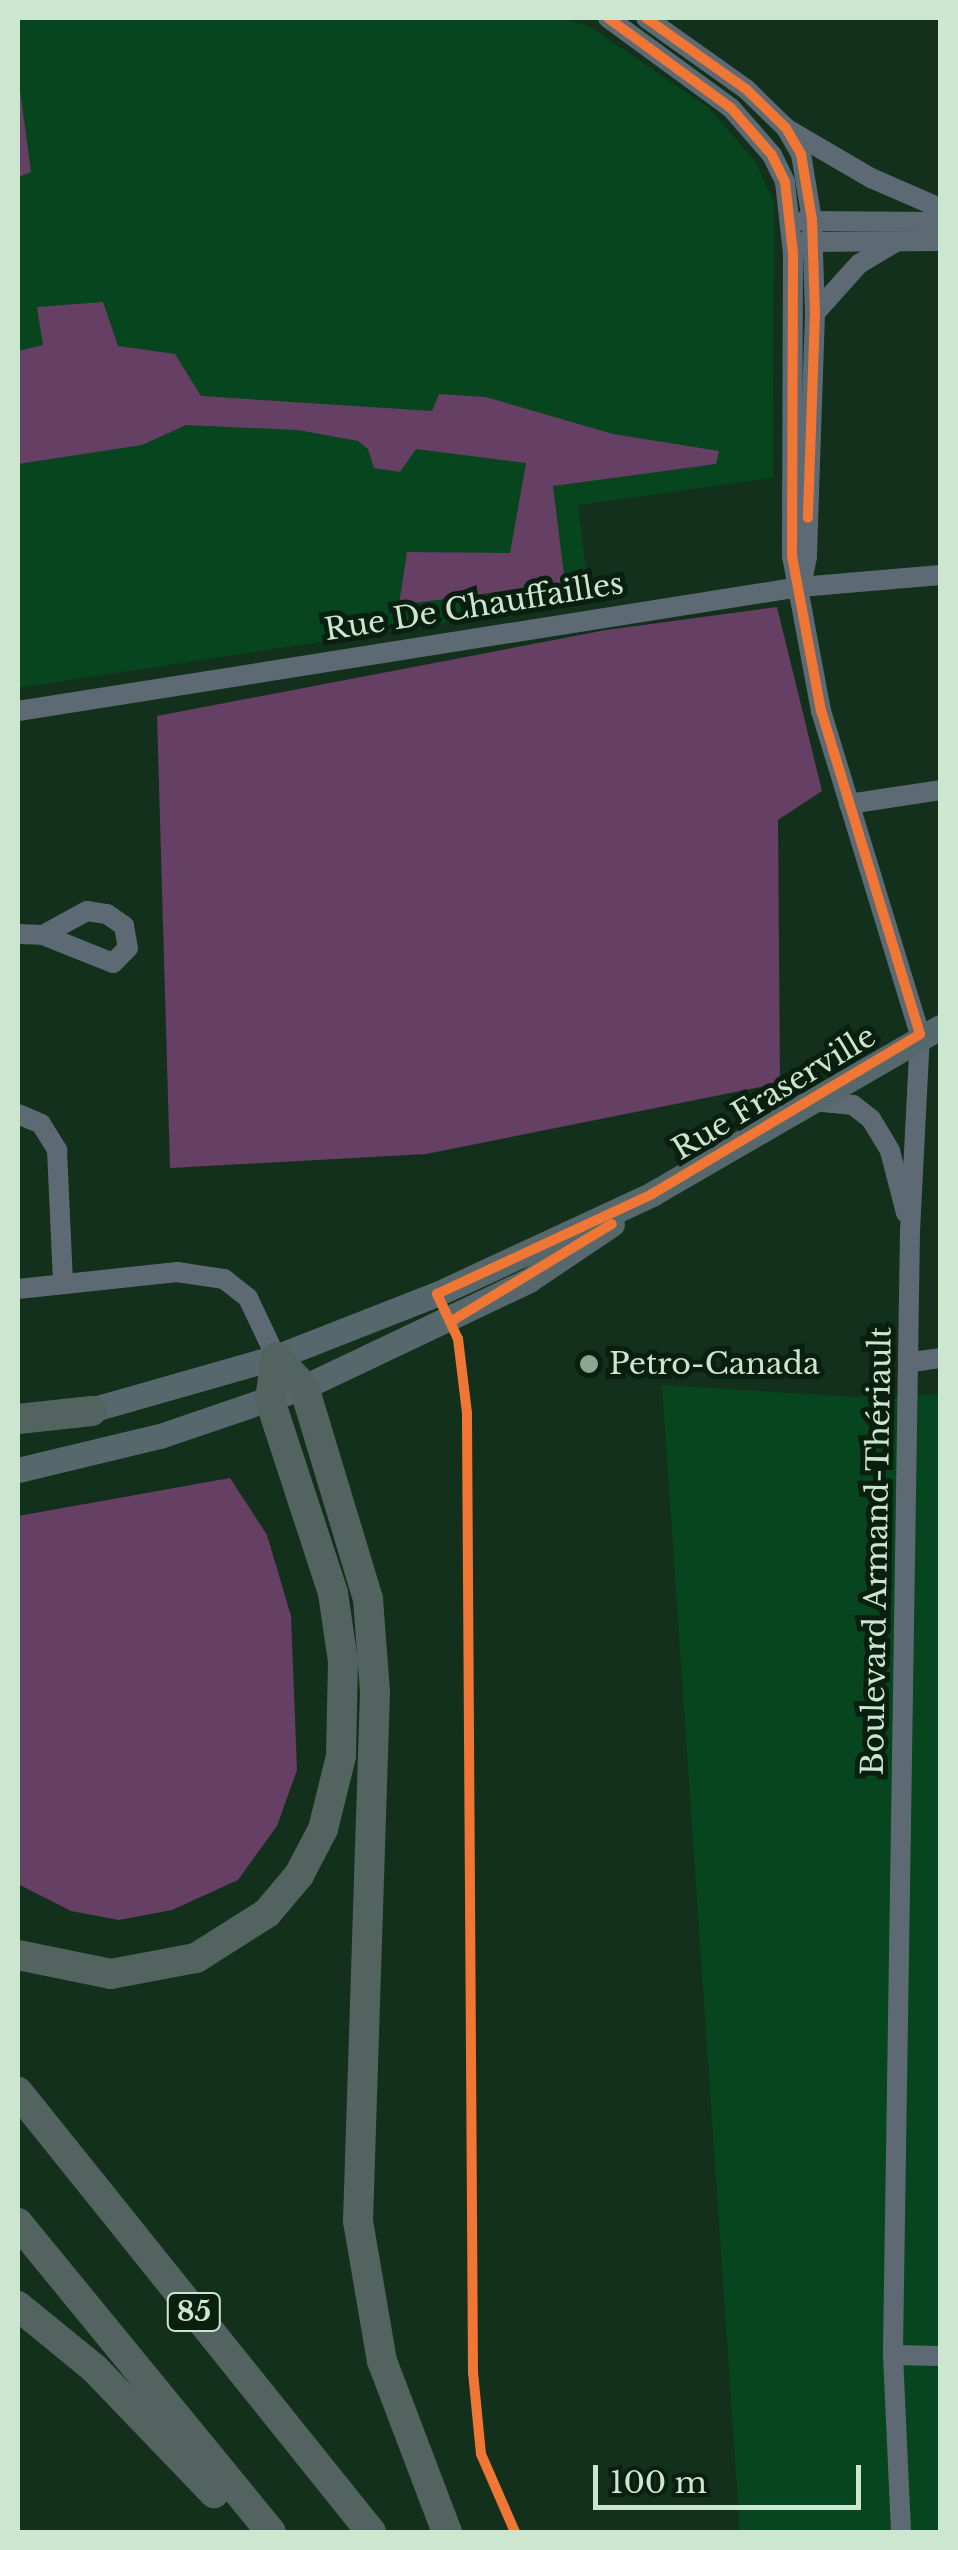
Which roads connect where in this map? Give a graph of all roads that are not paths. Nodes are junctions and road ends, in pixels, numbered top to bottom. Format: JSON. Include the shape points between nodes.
{"nodes":[{"id":1,"x":608,"y":18,"type":"edge"},
{"id":2,"x":646,"y":18,"type":"edge"},
{"id":3,"x":786,"y":128,"type":"junction"},
{"id":4,"x":940,"y":208,"type":"edge"},
{"id":5,"x":940,"y":222,"type":"edge"},
{"id":6,"x":802,"y":232,"type":"junction"},
{"id":7,"x":940,"y":241,"type":"edge"},
{"id":8,"x":895,"y":242,"type":"junction"},
{"id":9,"x":815,"y":313,"type":"junction"},
{"id":10,"x":940,"y":575,"type":"edge"},
{"id":11,"x":800,"y":587,"type":"junction"},
{"id":12,"x":18,"y":711,"type":"edge"},
{"id":13,"x":940,"y":790,"type":"edge"},
{"id":14,"x":849,"y":804,"type":"junction"},
{"id":15,"x":18,"y":934,"type":"edge"},
{"id":16,"x":44,"y":935,"type":"dead end"},
{"id":17,"x":930,"y":1030,"type":"edge"},
{"id":18,"x":806,"y":1102,"type":"junction"},
{"id":19,"x":18,"y":1114,"type":"edge"},
{"id":20,"x":652,"y":1194,"type":"junction"},
{"id":21,"x":910,"y":1230,"type":"junction"},
{"id":22,"x":63,"y":1284,"type":"junction"},
{"id":23,"x":18,"y":1289,"type":"edge"},
{"id":24,"x":276,"y":1358,"type":"junction"},
{"id":25,"x":940,"y":1358,"type":"edge"},
{"id":26,"x":912,"y":1362,"type":"junction"},
{"id":27,"x":304,"y":1388,"type":"junction"},
{"id":28,"x":270,"y":1400,"type":"junction"},
{"id":29,"x":92,"y":1411,"type":"junction"},
{"id":30,"x":18,"y":1420,"type":"edge"},
{"id":31,"x":18,"y":1428,"type":"edge"},
{"id":32,"x":18,"y":1470,"type":"edge"},
{"id":33,"x":18,"y":1955,"type":"edge"},
{"id":34,"x":18,"y":2092,"type":"edge"},
{"id":35,"x":18,"y":2223,"type":"edge"},
{"id":36,"x":18,"y":2306,"type":"edge"},
{"id":37,"x":893,"y":2355,"type":"junction"},
{"id":38,"x":940,"y":2356,"type":"edge"},
{"id":39,"x":249,"y":2532,"type":"edge"},
{"id":40,"x":272,"y":2532,"type":"edge"},
{"id":41,"x":371,"y":2532,"type":"edge"},
{"id":42,"x":447,"y":2532,"type":"edge"},
{"id":43,"x":901,"y":2532,"type":"edge"}],
"edges":[{"from":1,"to":6,"type":"street","name":"Boulevard Armand-Thériault","via":[[683,68],[753,130],[784,182]]},
{"from":2,"to":3,"type":"street","name":"Boulevard Armand-Thériault","via":[[700,52]]},
{"from":3,"to":4,"type":"street"},
{"from":3,"to":6,"type":"street","name":"Boulevard Armand-Thériault","via":[[800,154]]},
{"from":5,"to":6,"type":"street"},
{"from":6,"to":8,"type":"street"},
{"from":6,"to":9,"type":"street","name":"Boulevard Armand-Thériault"},
{"from":6,"to":11,"type":"street","name":"Boulevard Armand-Thériault","via":[[792,556]]},
{"from":7,"to":8,"type":"street"},
{"from":8,"to":9,"type":"street","via":[[859,264]]},
{"from":9,"to":11,"type":"street","name":"Boulevard Armand-Thériault","via":[[807,557]]},
{"from":10,"to":11,"type":"street","name":"Rue De Chauffailles"},
{"from":11,"to":12,"type":"street","name":"Rue De Chauffailles"},
{"from":11,"to":14,"type":"street","name":"Boulevard Armand-Thériault","via":[[808,657]]},
{"from":13,"to":14,"type":"street"},
{"from":14,"to":17,"type":"street","name":"Boulevard Armand-Thériault"},
{"from":15,"to":16,"type":"street"},
{"from":17,"to":18,"type":"main road","name":"Rue Fraserville"},
{"from":17,"to":21,"type":"street","name":"Boulevard Armand-Thériault"},
{"from":18,"to":20,"type":"main road","name":"Rue Fraserville"},
{"from":18,"to":21,"type":"street","via":[[830,1099],[871,1119],[890,1151]]},
{"from":19,"to":22,"type":"street","via":[[41,1124],[57,1150]]},
{"from":20,"to":24,"type":"main road","name":"Rue Fraserville","via":[[437,1294]]},
{"from":20,"to":27,"type":"main road","name":"Rue Fraserville","via":[[529,1280]]},
{"from":21,"to":26,"type":"street","name":"Boulevard Armand-Thériault"},
{"from":22,"to":23,"type":"street"},
{"from":22,"to":24,"type":"street","via":[[177,1272],[224,1279],[248,1298]]},
{"from":24,"to":27,"type":"highway"},
{"from":24,"to":28,"type":"highway"},
{"from":24,"to":29,"type":"main road","name":"Rue Fraserville"},
{"from":25,"to":26,"type":"street"},
{"from":26,"to":37,"type":"street","name":"Boulevard Armand-Thériault"},
{"from":27,"to":28,"type":"main road","name":"Rue Fraserville"},
{"from":27,"to":42,"type":"highway","via":[[351,1529],[372,1626],[357,2135],[366,2282],[408,2441]]},
{"from":28,"to":32,"type":"main road","name":"Rue Fraserville"},
{"from":28,"to":33,"type":"highway","via":[[318,1543],[343,1662],[341,1756],[312,1854],[267,1913],[196,1958],[111,1974]]},
{"from":29,"to":30,"type":"highway"},
{"from":29,"to":31,"type":"main road","name":"Rue Fraserville"},
{"from":34,"to":41,"type":"highway","number":"85"},
{"from":35,"to":40,"type":"highway","number":"85"},
{"from":36,"to":39,"type":"highway","via":[[94,2369]]},
{"from":37,"to":38,"type":"street"},
{"from":37,"to":43,"type":"street","name":"Boulevard Armand-Thériault"}]}
